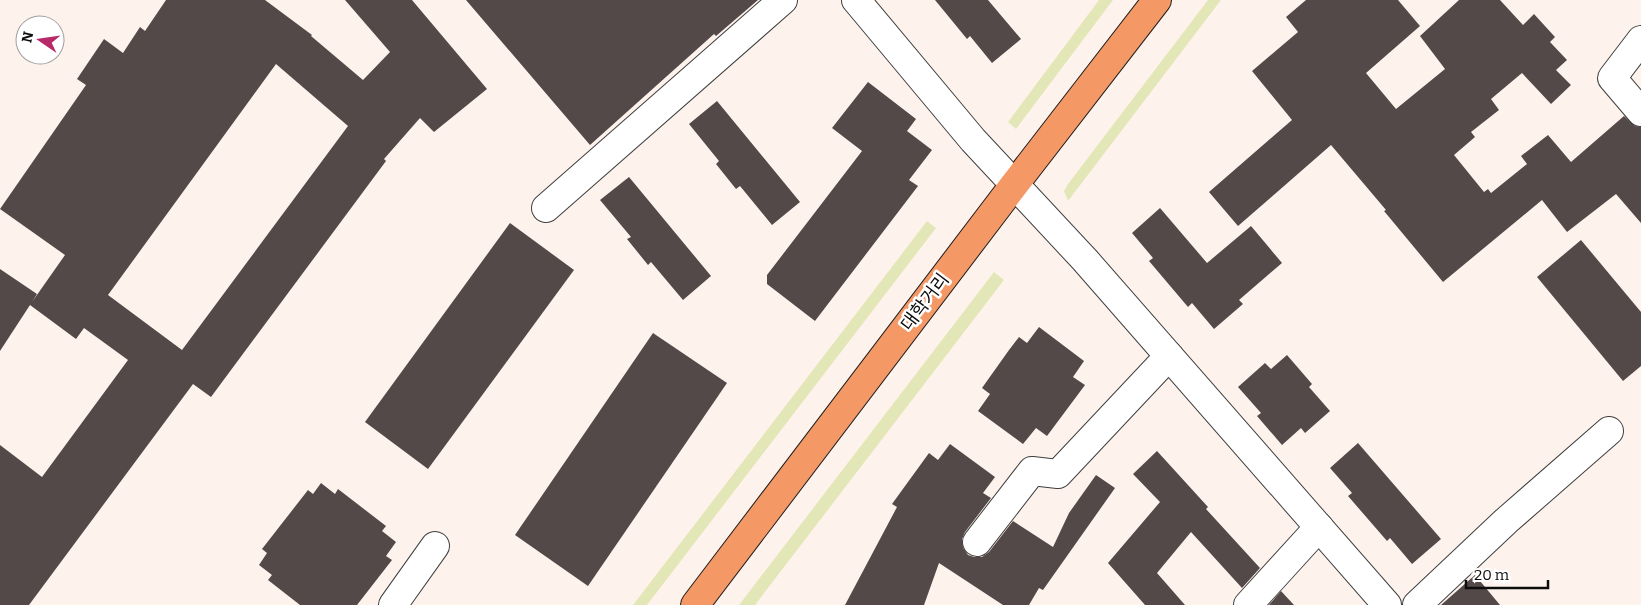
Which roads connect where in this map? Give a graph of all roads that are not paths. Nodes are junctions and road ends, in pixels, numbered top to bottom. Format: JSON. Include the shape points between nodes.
{"nodes":[{"id":1,"x":784,"y":0,"type":"edge"},
{"id":2,"x":856,"y":0,"type":"edge"},
{"id":3,"x":1157,"y":0,"type":"edge"},
{"id":4,"x":1641,"y":40,"type":"edge"},
{"id":5,"x":1641,"y":112,"type":"edge"},
{"id":6,"x":1014,"y":185,"type":"junction"},
{"id":7,"x":546,"y":208,"type":"dead end"},
{"id":8,"x":1169,"y":356,"type":"junction"},
{"id":9,"x":1609,"y":431,"type":"dead end"},
{"id":10,"x":1319,"y":527,"type":"junction"},
{"id":11,"x":977,"y":542,"type":"dead end"},
{"id":12,"x":435,"y":546,"type":"dead end"},
{"id":13,"x":393,"y":605,"type":"edge"},
{"id":14,"x":695,"y":605,"type":"edge"},
{"id":15,"x":1248,"y":605,"type":"edge"},
{"id":16,"x":1387,"y":605,"type":"edge"},
{"id":17,"x":1417,"y":605,"type":"edge"}],
"edges":[{"from":1,"to":7,"type":"street"},
{"from":2,"to":6,"type":"street"},
{"from":3,"to":6,"type":"main road","name":"대학거리"},
{"from":4,"to":5,"type":"street","via":[[1612,78]]},
{"from":6,"to":8,"type":"street"},
{"from":6,"to":14,"type":"main road","name":"대학거리"},
{"from":8,"to":10,"type":"street"},
{"from":8,"to":11,"type":"street","via":[[1058,474],[1032,471]]},
{"from":9,"to":17,"type":"street"},
{"from":10,"to":15,"type":"street"},
{"from":10,"to":16,"type":"street"},
{"from":12,"to":13,"type":"street"}]}
